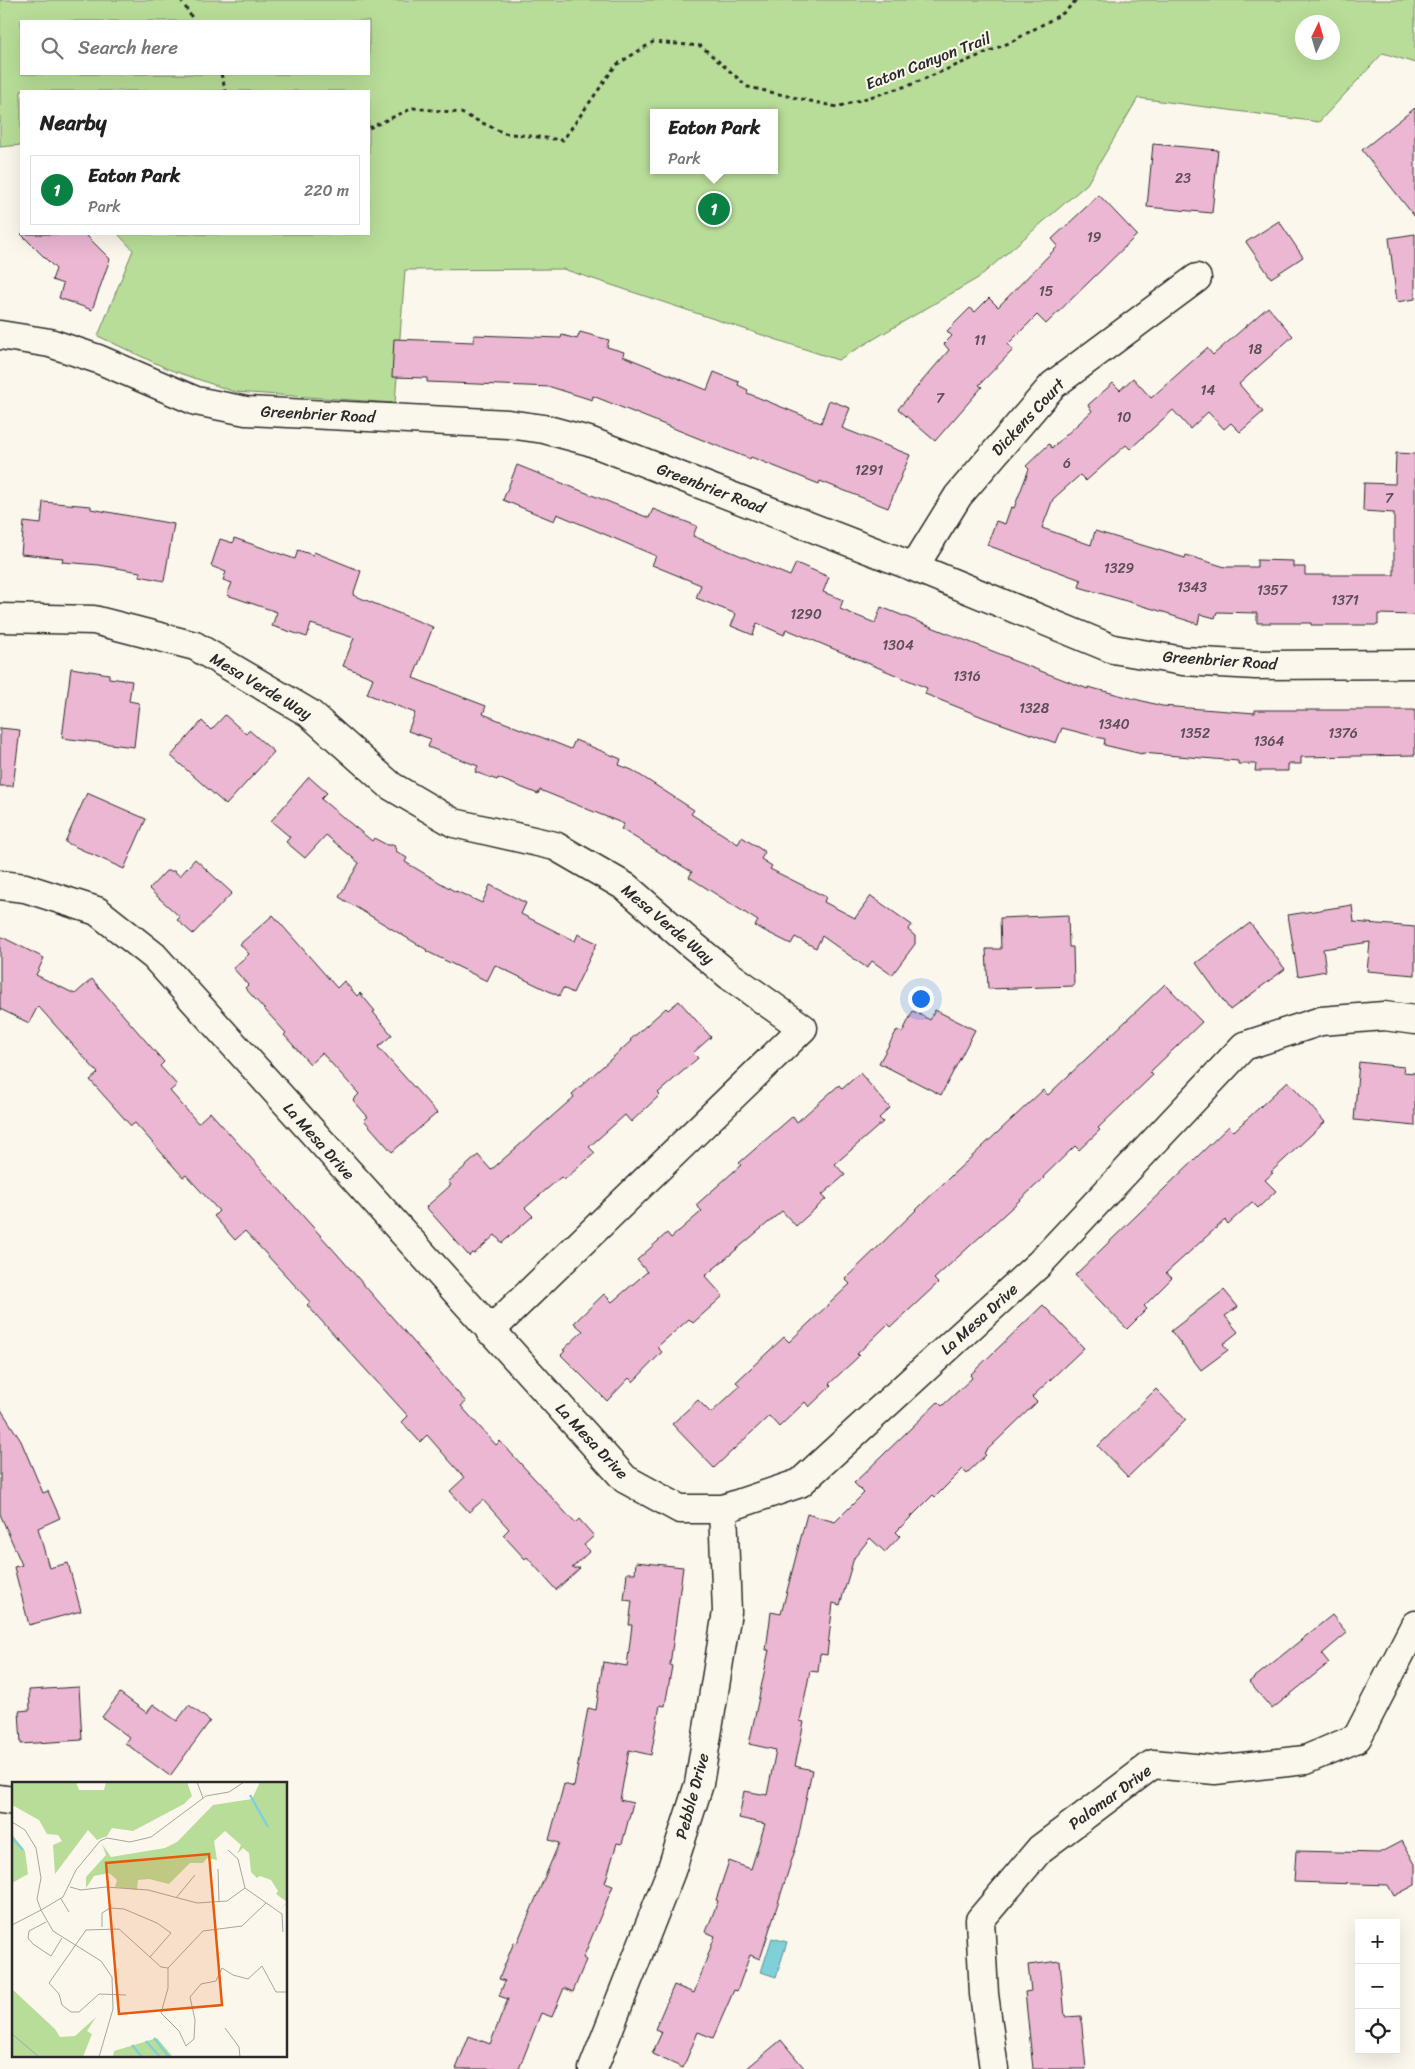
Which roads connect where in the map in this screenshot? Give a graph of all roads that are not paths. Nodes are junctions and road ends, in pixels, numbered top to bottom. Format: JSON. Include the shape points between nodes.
{"nodes":[{"id":1,"x":1197,"y":278,"type":"dead end"},
{"id":2,"x":0,"y":335,"type":"edge"},
{"id":3,"x":914,"y":567,"type":"junction"},
{"id":4,"x":0,"y":618,"type":"edge"},
{"id":5,"x":1415,"y":664,"type":"edge"},
{"id":6,"x":0,"y":885,"type":"edge"},
{"id":7,"x":1415,"y":1020,"type":"edge"},
{"id":8,"x":490,"y":1330,"type":"junction"},
{"id":9,"x":723,"y":1509,"type":"junction"},
{"id":10,"x":1415,"y":1625,"type":"edge"},
{"id":11,"x":593,"y":2069,"type":"edge"},
{"id":12,"x":994,"y":2069,"type":"edge"}],
"edges":[{"from":1,"to":3,"type":"street","name":"Dickens Court","via":[[1053,385],[958,496]]},
{"from":2,"to":3,"type":"street","name":"Greenbrier Road","via":[[50,343],[98,358],[196,401],[246,411],[544,428],[589,441]]},
{"from":3,"to":5,"type":"street","name":"Greenbrier Road","via":[[1113,648],[1183,660],[1256,665]]},
{"from":4,"to":8,"type":"street","name":"Mesa Verde Way","via":[[94,620],[195,646],[309,713],[391,786],[454,823],[555,846],[626,886],[703,954],[802,1028]]},
{"from":6,"to":8,"type":"street","name":"La Mesa Drive","via":[[25,888],[98,911],[154,956]]},
{"from":7,"to":9,"type":"street","name":"La Mesa Drive","via":[[1384,1016],[1321,1021],[1244,1046],[1039,1264],[800,1483]]},
{"from":8,"to":9,"type":"street","name":"La Mesa Drive","via":[[626,1479],[680,1510]]},
{"from":9,"to":11,"type":"street","name":"Pebble Drive","via":[[728,1612],[699,1784],[672,1871]]},
{"from":10,"to":12,"type":"street","name":"Palomar Drive","via":[[1357,1738],[1306,1760],[1215,1770],[1153,1764],[1040,1849],[980,1920],[984,1994]]}]}
